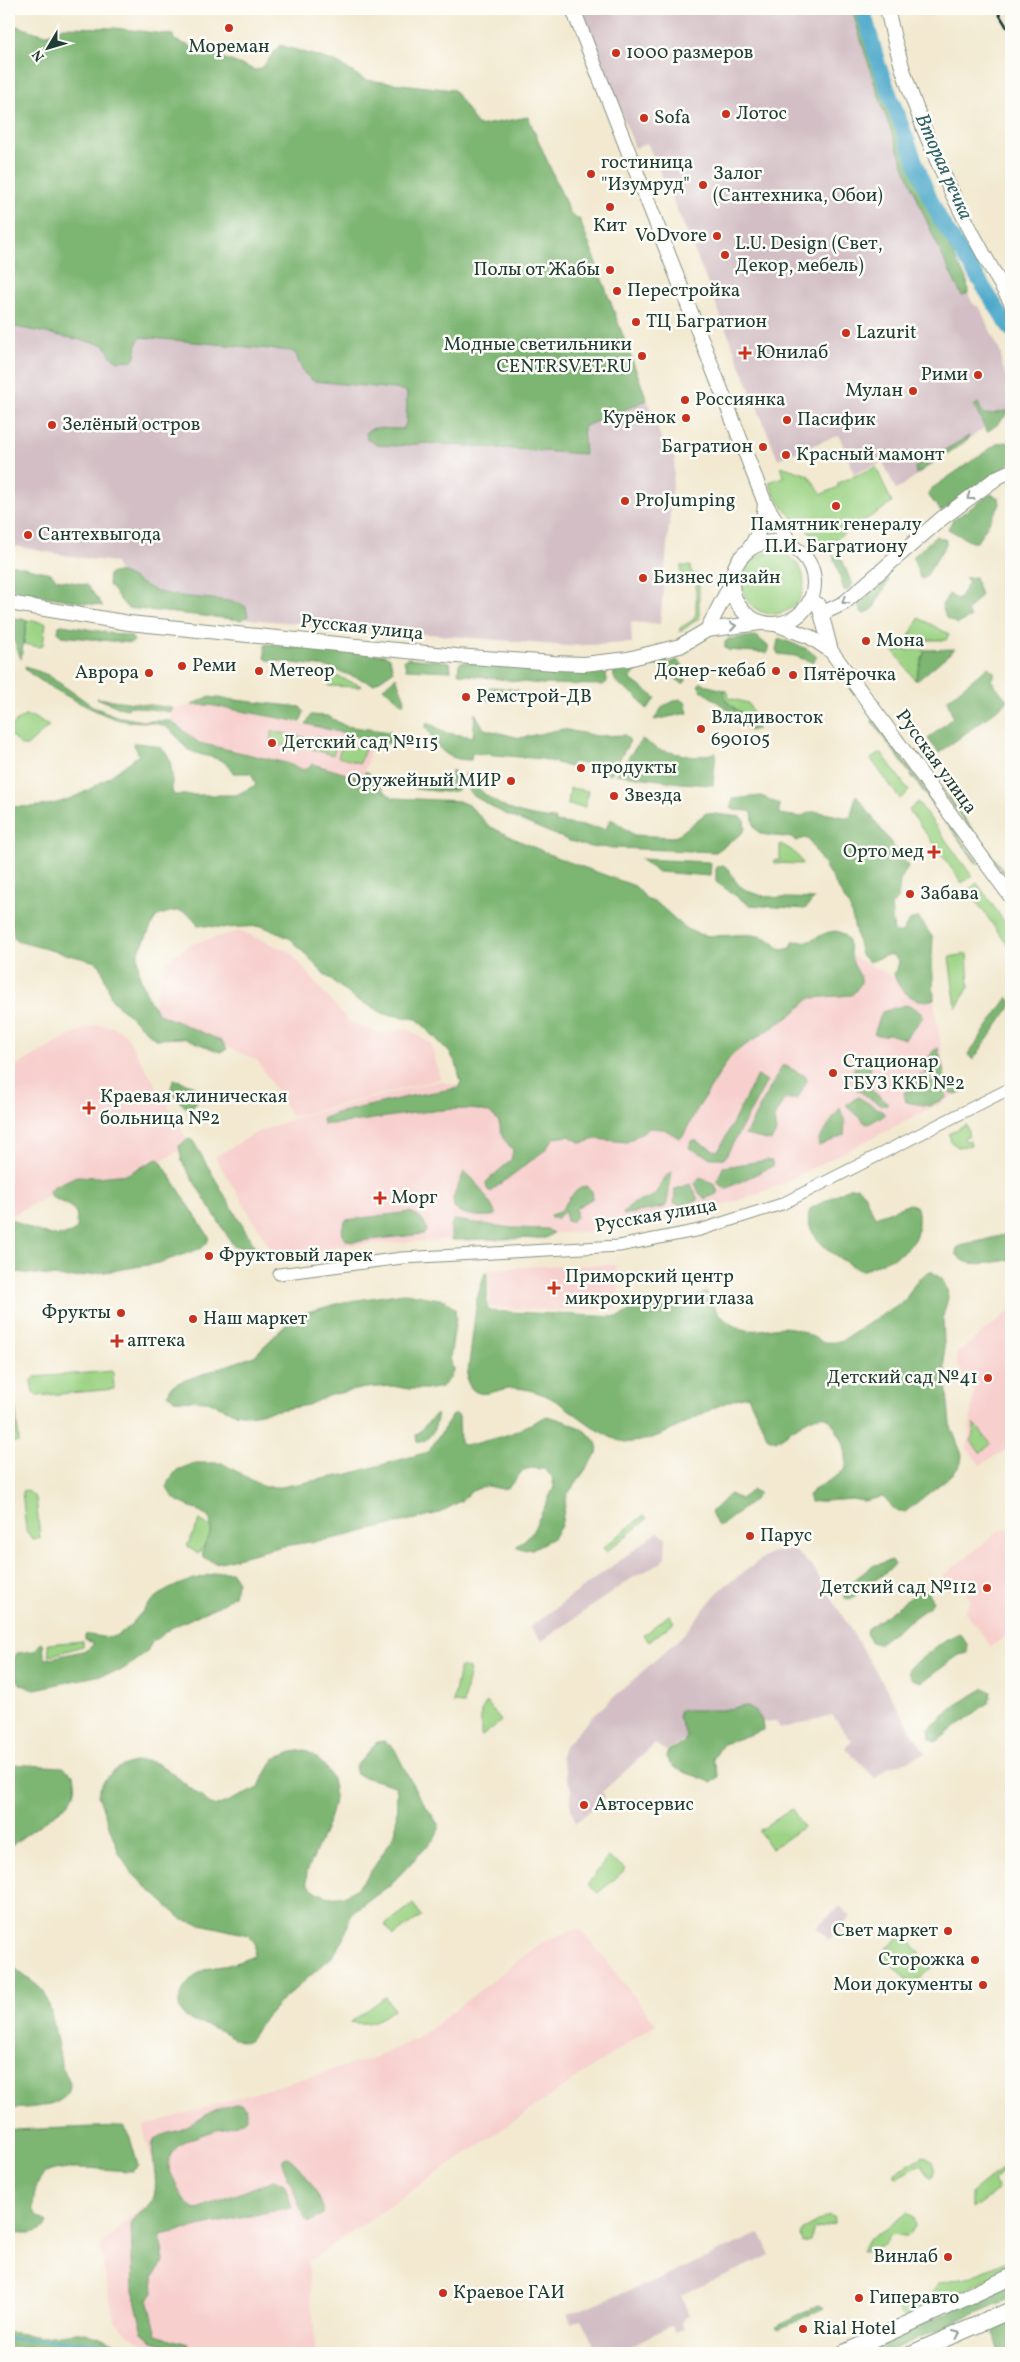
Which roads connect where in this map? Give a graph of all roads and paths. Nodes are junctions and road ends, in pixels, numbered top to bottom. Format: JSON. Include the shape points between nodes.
{"nodes":[{"id":1,"x":573,"y":9,"type":"edge"},
{"id":2,"x":887,"y":9,"type":"edge"},
{"id":3,"x":1011,"y":302,"type":"edge"},
{"id":4,"x":1011,"y":471,"type":"edge"},
{"id":5,"x":766,"y":503,"type":"junction"},
{"id":6,"x":792,"y":546,"type":"junction"},
{"id":7,"x":749,"y":549,"type":"junction"},
{"id":8,"x":732,"y":582,"type":"junction"},
{"id":9,"x":815,"y":587,"type":"junction"},
{"id":10,"x":9,"y":603,"type":"edge"},
{"id":11,"x":821,"y":614,"type":"junction"},
{"id":12,"x":760,"y":622,"type":"junction"},
{"id":13,"x":778,"y":625,"type":"junction"},
{"id":14,"x":707,"y":630,"type":"junction"},
{"id":15,"x":831,"y":650,"type":"junction"},
{"id":16,"x":1011,"y":897,"type":"edge"},
{"id":17,"x":1011,"y":1088,"type":"edge"},
{"id":18,"x":279,"y":1274,"type":"dead end"},
{"id":19,"x":1011,"y":2277,"type":"edge"},
{"id":20,"x":1011,"y":2310,"type":"edge"},
{"id":21,"x":844,"y":2353,"type":"edge"},
{"id":22,"x":913,"y":2353,"type":"edge"}],
"edges":[{"from":1,"to":5,"type":"main road"},
{"from":2,"to":3,"type":"main road","via":[[900,60],[938,160],[976,244]]},
{"from":4,"to":11,"type":"main road","one_way":true,"via":[[941,519],[844,603]]},
{"from":5,"to":6,"type":"main road"},
{"from":5,"to":7,"type":"main road","via":[[759,534]]},
{"from":6,"to":7,"type":"main road","via":[[769,542]]},
{"from":6,"to":9,"type":"main road","via":[[809,563]]},
{"from":7,"to":8,"type":"main road","via":[[736,566]]},
{"from":8,"to":12,"type":"main road","via":[[734,597],[742,609]]},
{"from":8,"to":14,"type":"main road"},
{"from":9,"to":11,"type":"main road","name":"Русская улица"},
{"from":9,"to":13,"type":"main road","via":[[806,608]]},
{"from":10,"to":14,"type":"main road","name":"Русская улица","via":[[137,624],[554,664],[628,659],[680,646]]},
{"from":11,"to":15,"type":"main road","name":"Русская улица"},
{"from":12,"to":13,"type":"main road"},
{"from":14,"to":12,"type":"main road","name":"Русская улица","one_way":true},
{"from":13,"to":15,"type":"main road","name":"Русская улица","via":[[810,637]]},
{"from":15,"to":16,"type":"main road","name":"Русская улица"},
{"from":17,"to":18,"type":"street","name":"Русская улица","via":[[782,1204],[700,1230],[619,1246],[402,1258]]},
{"from":19,"to":21,"type":"highway"},
{"from":22,"to":20,"type":"highway","one_way":true}]}
